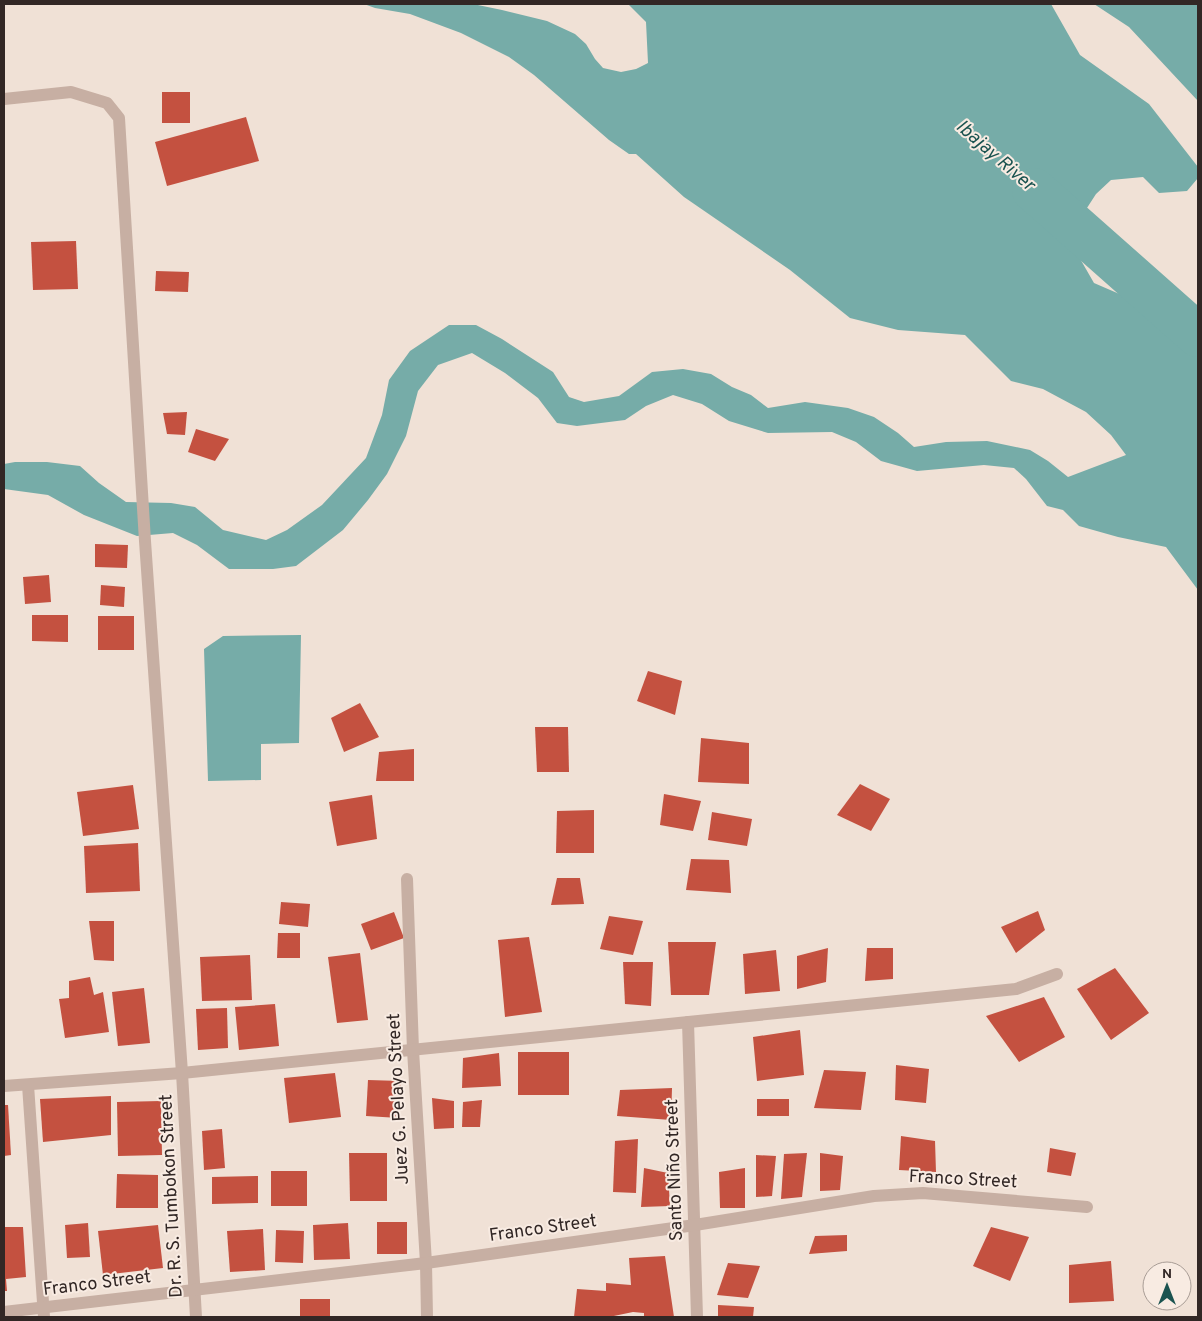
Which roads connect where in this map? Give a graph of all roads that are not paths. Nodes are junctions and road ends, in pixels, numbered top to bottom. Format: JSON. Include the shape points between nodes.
{"nodes":[{"id":1,"x":4,"y":99,"type":"edge"},
{"id":2,"x":407,"y":879,"type":"dead end"},
{"id":3,"x":1057,"y":974,"type":"dead end"},
{"id":4,"x":688,"y":1022,"type":"junction"},
{"id":5,"x":413,"y":1050,"type":"junction"},
{"id":6,"x":182,"y":1073,"type":"junction"},
{"id":7,"x":28,"y":1085,"type":"junction"},
{"id":8,"x":4,"y":1086,"type":"edge"},
{"id":9,"x":1087,"y":1207,"type":"dead end"},
{"id":10,"x":694,"y":1225,"type":"junction"},
{"id":11,"x":426,"y":1263,"type":"junction"},
{"id":12,"x":195,"y":1290,"type":"junction"},
{"id":13,"x":4,"y":1312,"type":"edge"},
{"id":14,"x":44,"y":1312,"type":"edge"},
{"id":15,"x":196,"y":1317,"type":"edge"},
{"id":16,"x":427,"y":1317,"type":"edge"},
{"id":17,"x":697,"y":1317,"type":"edge"}],
"edges":[{"from":1,"to":6,"type":"street","name":"Dr. R. S. Tumbokon Street","via":[[70,92],[108,103],[119,118]]},
{"from":2,"to":5,"type":"street","name":"Juez G. Pelayo Street"},
{"from":3,"to":4,"type":"street","via":[[1016,989]]},
{"from":4,"to":5,"type":"street"},
{"from":4,"to":10,"type":"street","name":"Santo Niño Street"},
{"from":5,"to":6,"type":"street"},
{"from":5,"to":11,"type":"street","name":"Juez G. Pelayo Street"},
{"from":6,"to":7,"type":"street"},
{"from":6,"to":12,"type":"street","name":"Dr. R. S. Tumbokon Street"},
{"from":7,"to":8,"type":"street"},
{"from":7,"to":14,"type":"street"},
{"from":9,"to":10,"type":"street","name":"Franco Street","via":[[922,1193],[874,1196]]},
{"from":10,"to":11,"type":"street","name":"Franco Street"},
{"from":10,"to":17,"type":"street","name":"Santo Niño Street"},
{"from":11,"to":12,"type":"street","name":"Franco Street"},
{"from":11,"to":16,"type":"street","name":"Juez G. Pelayo Street"},
{"from":12,"to":14,"type":"street","name":"Franco Street"},
{"from":12,"to":15,"type":"street","name":"Dr. R. S. Tumbokon Street"},
{"from":13,"to":14,"type":"street","name":"Franco Street"}]}
